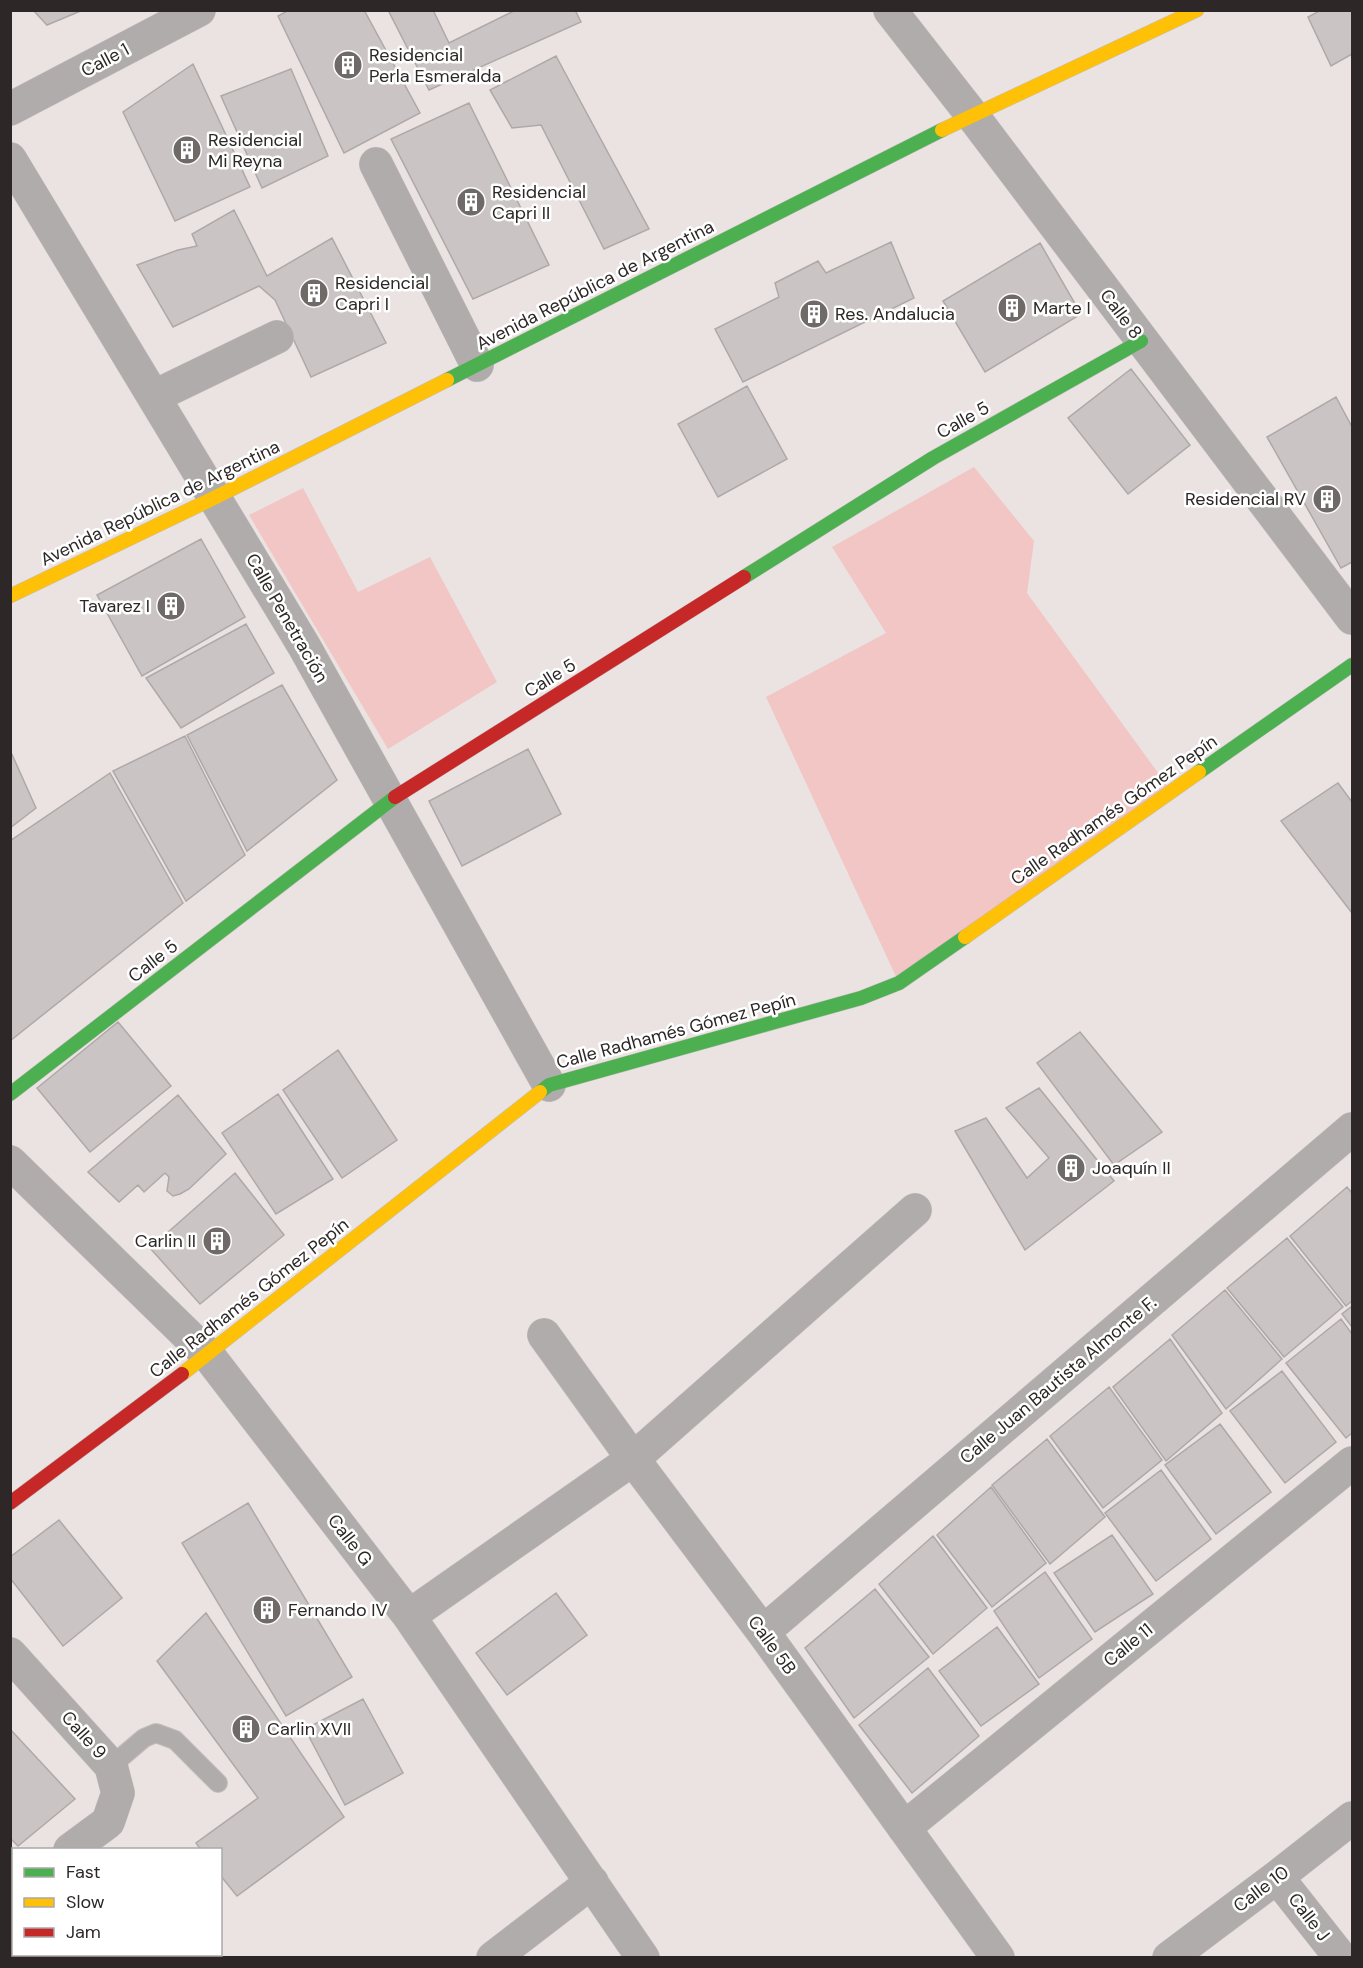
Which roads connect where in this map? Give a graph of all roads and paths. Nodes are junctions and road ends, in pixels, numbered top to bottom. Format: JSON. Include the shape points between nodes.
{"nodes":[{"id":1,"x":199,"y":10,"type":"edge"},
{"id":2,"x":890,"y":10,"type":"edge"},
{"id":3,"x":1197,"y":10,"type":"edge"},
{"id":4,"x":10,"y":109,"type":"edge"},
{"id":5,"x":972,"y":115,"type":"junction"},
{"id":6,"x":10,"y":159,"type":"edge"},
{"id":7,"x":376,"y":164,"type":"dead end"},
{"id":8,"x":277,"y":337,"type":"dead end"},
{"id":9,"x":1142,"y":341,"type":"junction"},
{"id":10,"x":477,"y":365,"type":"junction"},
{"id":11,"x":155,"y":396,"type":"junction"},
{"id":12,"x":216,"y":497,"type":"junction"},
{"id":13,"x":10,"y":596,"type":"edge"},
{"id":14,"x":1353,"y":618,"type":"edge"},
{"id":15,"x":1353,"y":665,"type":"edge"},
{"id":16,"x":390,"y":800,"type":"junction"},
{"id":17,"x":549,"y":1085,"type":"junction"},
{"id":18,"x":10,"y":1094,"type":"edge"},
{"id":19,"x":1353,"y":1129,"type":"edge"},
{"id":20,"x":10,"y":1162,"type":"edge"},
{"id":21,"x":915,"y":1210,"type":"dead end"},
{"id":22,"x":544,"y":1335,"type":"dead end"},
{"id":23,"x":208,"y":1356,"type":"junction"},
{"id":24,"x":633,"y":1459,"type":"junction"},
{"id":25,"x":1353,"y":1463,"type":"edge"},
{"id":26,"x":10,"y":1503,"type":"edge"},
{"id":27,"x":409,"y":1616,"type":"junction"},
{"id":28,"x":763,"y":1632,"type":"junction"},
{"id":29,"x":10,"y":1654,"type":"edge"},
{"id":30,"x":111,"y":1766,"type":"junction"},
{"id":31,"x":218,"y":1783,"type":"dead end"},
{"id":32,"x":1353,"y":1818,"type":"edge"},
{"id":33,"x":904,"y":1828,"type":"junction"},
{"id":34,"x":73,"y":1848,"type":"edge"},
{"id":35,"x":1277,"y":1877,"type":"junction"},
{"id":36,"x":592,"y":1882,"type":"junction"},
{"id":37,"x":493,"y":1958,"type":"edge"},
{"id":38,"x":643,"y":1958,"type":"edge"},
{"id":39,"x":998,"y":1958,"type":"edge"},
{"id":40,"x":1169,"y":1958,"type":"edge"},
{"id":41,"x":1341,"y":1958,"type":"edge"}],
"edges":[{"from":1,"to":4,"type":"street","name":"Calle 1"},
{"from":2,"to":5,"type":"street","name":"Calle 8"},
{"from":3,"to":5,"type":"street","name":"Avenida República de Argentina"},
{"from":5,"to":9,"type":"street","name":"Calle 8"},
{"from":5,"to":10,"type":"street","name":"Avenida República de Argentina"},
{"from":6,"to":11,"type":"street","name":"Calle Penetración"},
{"from":7,"to":10,"type":"street"},
{"from":8,"to":11,"type":"street"},
{"from":9,"to":14,"type":"street","name":"Calle 8"},
{"from":9,"to":16,"type":"street","name":"Calle 5","via":[[933,458]]},
{"from":10,"to":12,"type":"street","name":"Avenida República de Argentina"},
{"from":11,"to":12,"type":"street","name":"Calle Penetración"},
{"from":12,"to":13,"type":"street","name":"Avenida República de Argentina"},
{"from":12,"to":16,"type":"street","name":"Calle Penetración"},
{"from":15,"to":17,"type":"street","name":"Calle Radhamés Gómez Pepín","via":[[899,983],[861,998]]},
{"from":16,"to":17,"type":"street","name":"Calle Penetración"},
{"from":16,"to":18,"type":"street","name":"Calle 5"},
{"from":17,"to":23,"type":"street","name":"Calle Radhamés Gómez Pepín"},
{"from":19,"to":28,"type":"street","name":"Calle Juan Bautista Almonte F."},
{"from":20,"to":23,"type":"street","name":"Calle G"},
{"from":21,"to":24,"type":"street"},
{"from":22,"to":24,"type":"street","name":"Calle 5B"},
{"from":23,"to":26,"type":"street","name":"Calle Radhamés Gómez Pepín"},
{"from":23,"to":27,"type":"street","name":"Calle G"},
{"from":24,"to":27,"type":"street"},
{"from":24,"to":28,"type":"street","name":"Calle 5B"},
{"from":25,"to":33,"type":"street","name":"Calle 11"},
{"from":27,"to":36,"type":"street","name":"Calle G"},
{"from":28,"to":33,"type":"street","name":"Calle 5B"},
{"from":29,"to":30,"type":"street","name":"Calle 9"},
{"from":30,"to":31,"type":"lane","via":[[144,1738],[156,1733],[175,1740]]},
{"from":30,"to":34,"type":"street","name":"Calle 9","via":[[118,1793],[108,1822]]},
{"from":32,"to":35,"type":"street","name":"Calle 10"},
{"from":33,"to":39,"type":"street","name":"Calle 5B"},
{"from":35,"to":40,"type":"street","name":"Calle 10"},
{"from":35,"to":41,"type":"street","name":"Calle J"},
{"from":36,"to":37,"type":"street"},
{"from":36,"to":38,"type":"street","name":"Calle G"}]}
